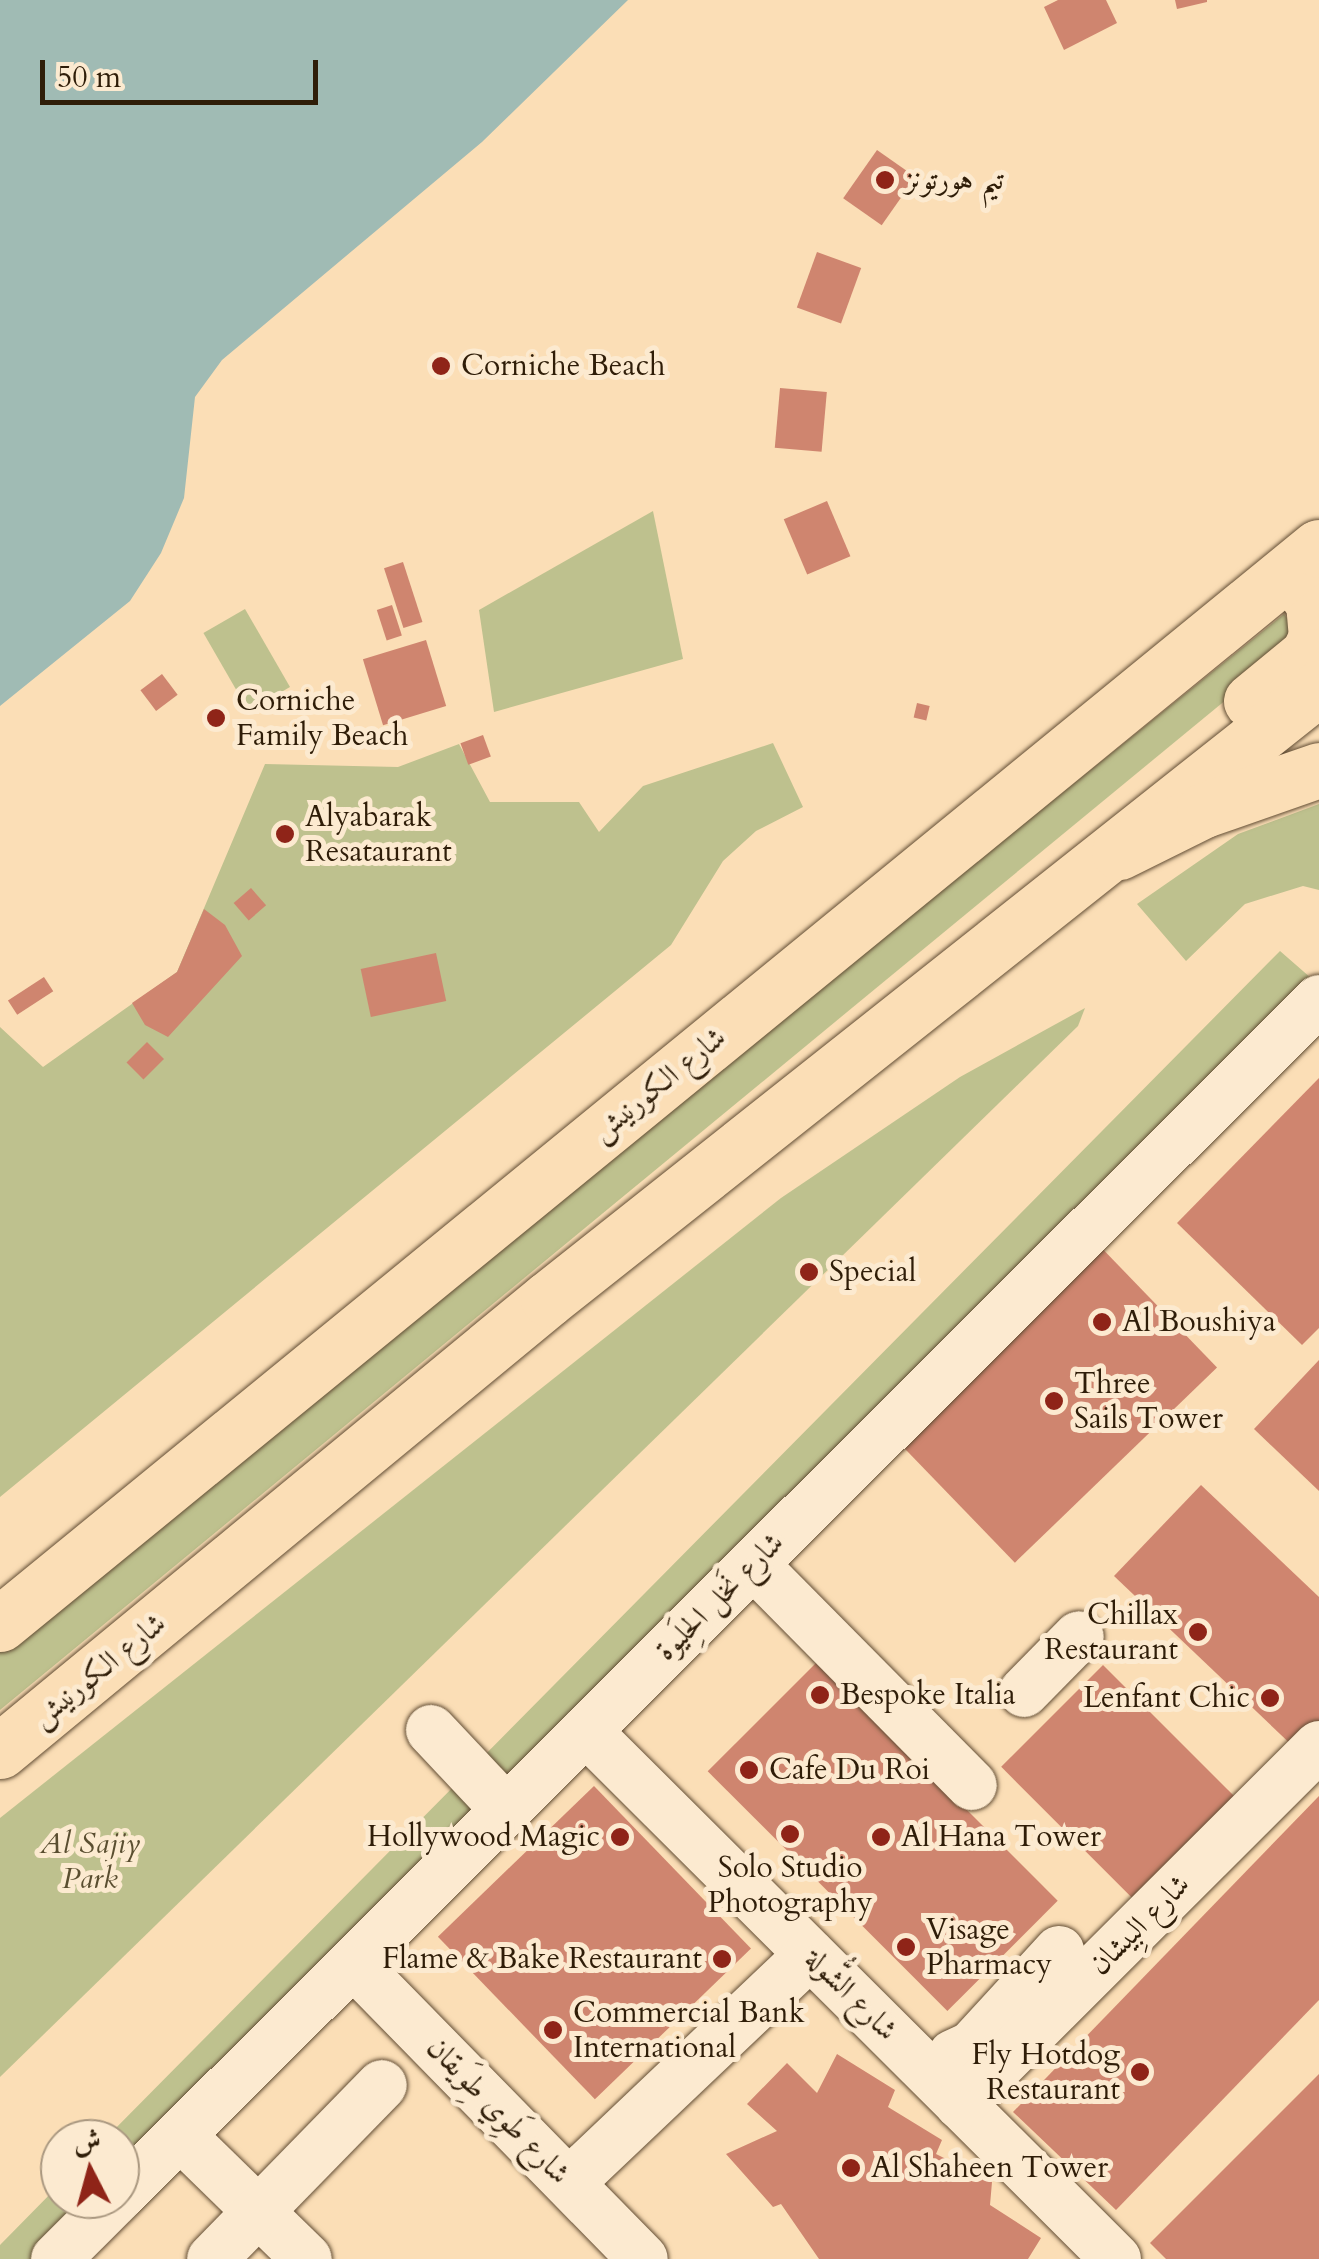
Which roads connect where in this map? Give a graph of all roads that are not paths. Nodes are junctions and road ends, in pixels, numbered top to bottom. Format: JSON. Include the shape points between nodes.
{"nodes":[{"id":1,"x":1311,"y":554,"type":"edge"},
{"id":2,"x":1319,"y":688,"type":"edge"},
{"id":3,"x":1319,"y":770,"type":"edge"},
{"id":4,"x":1119,"y":852,"type":"junction"},
{"id":5,"x":973,"y":964,"type":"junction"},
{"id":6,"x":1319,"y":1000,"type":"edge"},
{"id":7,"x":753,"y":1564,"type":"junction"},
{"id":8,"x":0,"y":1624,"type":"edge"},
{"id":9,"x":1079,"y":1636,"type":"dead end"},
{"id":10,"x":1024,"y":1692,"type":"dead end"},
{"id":11,"x":431,"y":1730,"type":"dead end"},
{"id":12,"x":586,"y":1731,"type":"junction"},
{"id":13,"x":1319,"y":1746,"type":"edge"},
{"id":14,"x":0,"y":1751,"type":"edge"},
{"id":15,"x":972,"y":1785,"type":"dead end"},
{"id":16,"x":506,"y":1810,"type":"junction"},
{"id":17,"x":1061,"y":1953,"type":"junction"},
{"id":18,"x":810,"y":1954,"type":"junction"},
{"id":19,"x":353,"y":1963,"type":"junction"},
{"id":20,"x":908,"y":2051,"type":"junction"},
{"id":21,"x":382,"y":2085,"type":"dead end"},
{"id":22,"x":960,"y":2104,"type":"junction"},
{"id":23,"x":180,"y":2135,"type":"junction"},
{"id":24,"x":140,"y":2175,"type":"edge"},
{"id":25,"x":569,"y":2183,"type":"junction"},
{"id":26,"x":258,"y":2212,"type":"junction"},
{"id":27,"x":96,"y":2219,"type":"edge"},
{"id":28,"x":56,"y":2259,"type":"edge"},
{"id":29,"x":212,"y":2259,"type":"edge"},
{"id":30,"x":307,"y":2259,"type":"edge"},
{"id":31,"x":643,"y":2259,"type":"edge"},
{"id":32,"x":1116,"y":2259,"type":"edge"}],
"edges":[{"from":1,"to":5,"type":"main road","via":[[1318,619],[1308,654],[1003,894],[976,933]]},
{"from":1,"to":8,"type":"main road","name":"شارع الكورنيش"},
{"from":2,"to":4,"type":"main road","name":"شارع الكورنيش"},
{"from":3,"to":4,"type":"main road","via":[[1204,810]]},
{"from":4,"to":5,"type":"main road","name":"شارع الكورنيش"},
{"from":5,"to":14,"type":"main road","name":"شارع الكورنيش","via":[[548,1299]]},
{"from":6,"to":7,"type":"street","name":"شارع نَخل الحِلَيوة"},
{"from":7,"to":12,"type":"street","name":"شارع نَخل الحِلَيوة"},
{"from":7,"to":15,"type":"street"},
{"from":9,"to":10,"type":"street"},
{"from":11,"to":16,"type":"street"},
{"from":12,"to":16,"type":"street","name":"شارع نَخل الحِلَيوة"},
{"from":12,"to":18,"type":"street","name":"شارع الشُّولة"},
{"from":13,"to":17,"type":"street","name":"شارع البِيشان"},
{"from":16,"to":19,"type":"street","name":"شارع نَخل الحِلَيوة"},
{"from":17,"to":20,"type":"street","via":[[966,2052],[949,2054],[924,2034]]},
{"from":17,"to":22,"type":"street","name":"شارع البِيشان"},
{"from":18,"to":20,"type":"street","name":"شارع الشُّولة"},
{"from":18,"to":25,"type":"street"},
{"from":19,"to":23,"type":"street","name":"شارع نَخل الحِلَيوة"},
{"from":19,"to":25,"type":"street","name":"شارع طَوِي طِوَيقان"},
{"from":20,"to":22,"type":"street","name":"شارع الشُّولة"},
{"from":21,"to":26,"type":"street"},
{"from":22,"to":32,"type":"street","name":"شارع الشُّولة"},
{"from":23,"to":24,"type":"street","name":"شارع نَخل الحِلَيوة"},
{"from":23,"to":26,"type":"street"},
{"from":25,"to":31,"type":"street","name":"شارع طَوِي طِوَيقان"},
{"from":26,"to":29,"type":"street"},
{"from":26,"to":30,"type":"street"},
{"from":27,"to":28,"type":"street","name":"شارع نَخل الحِلَيوة"}]}
